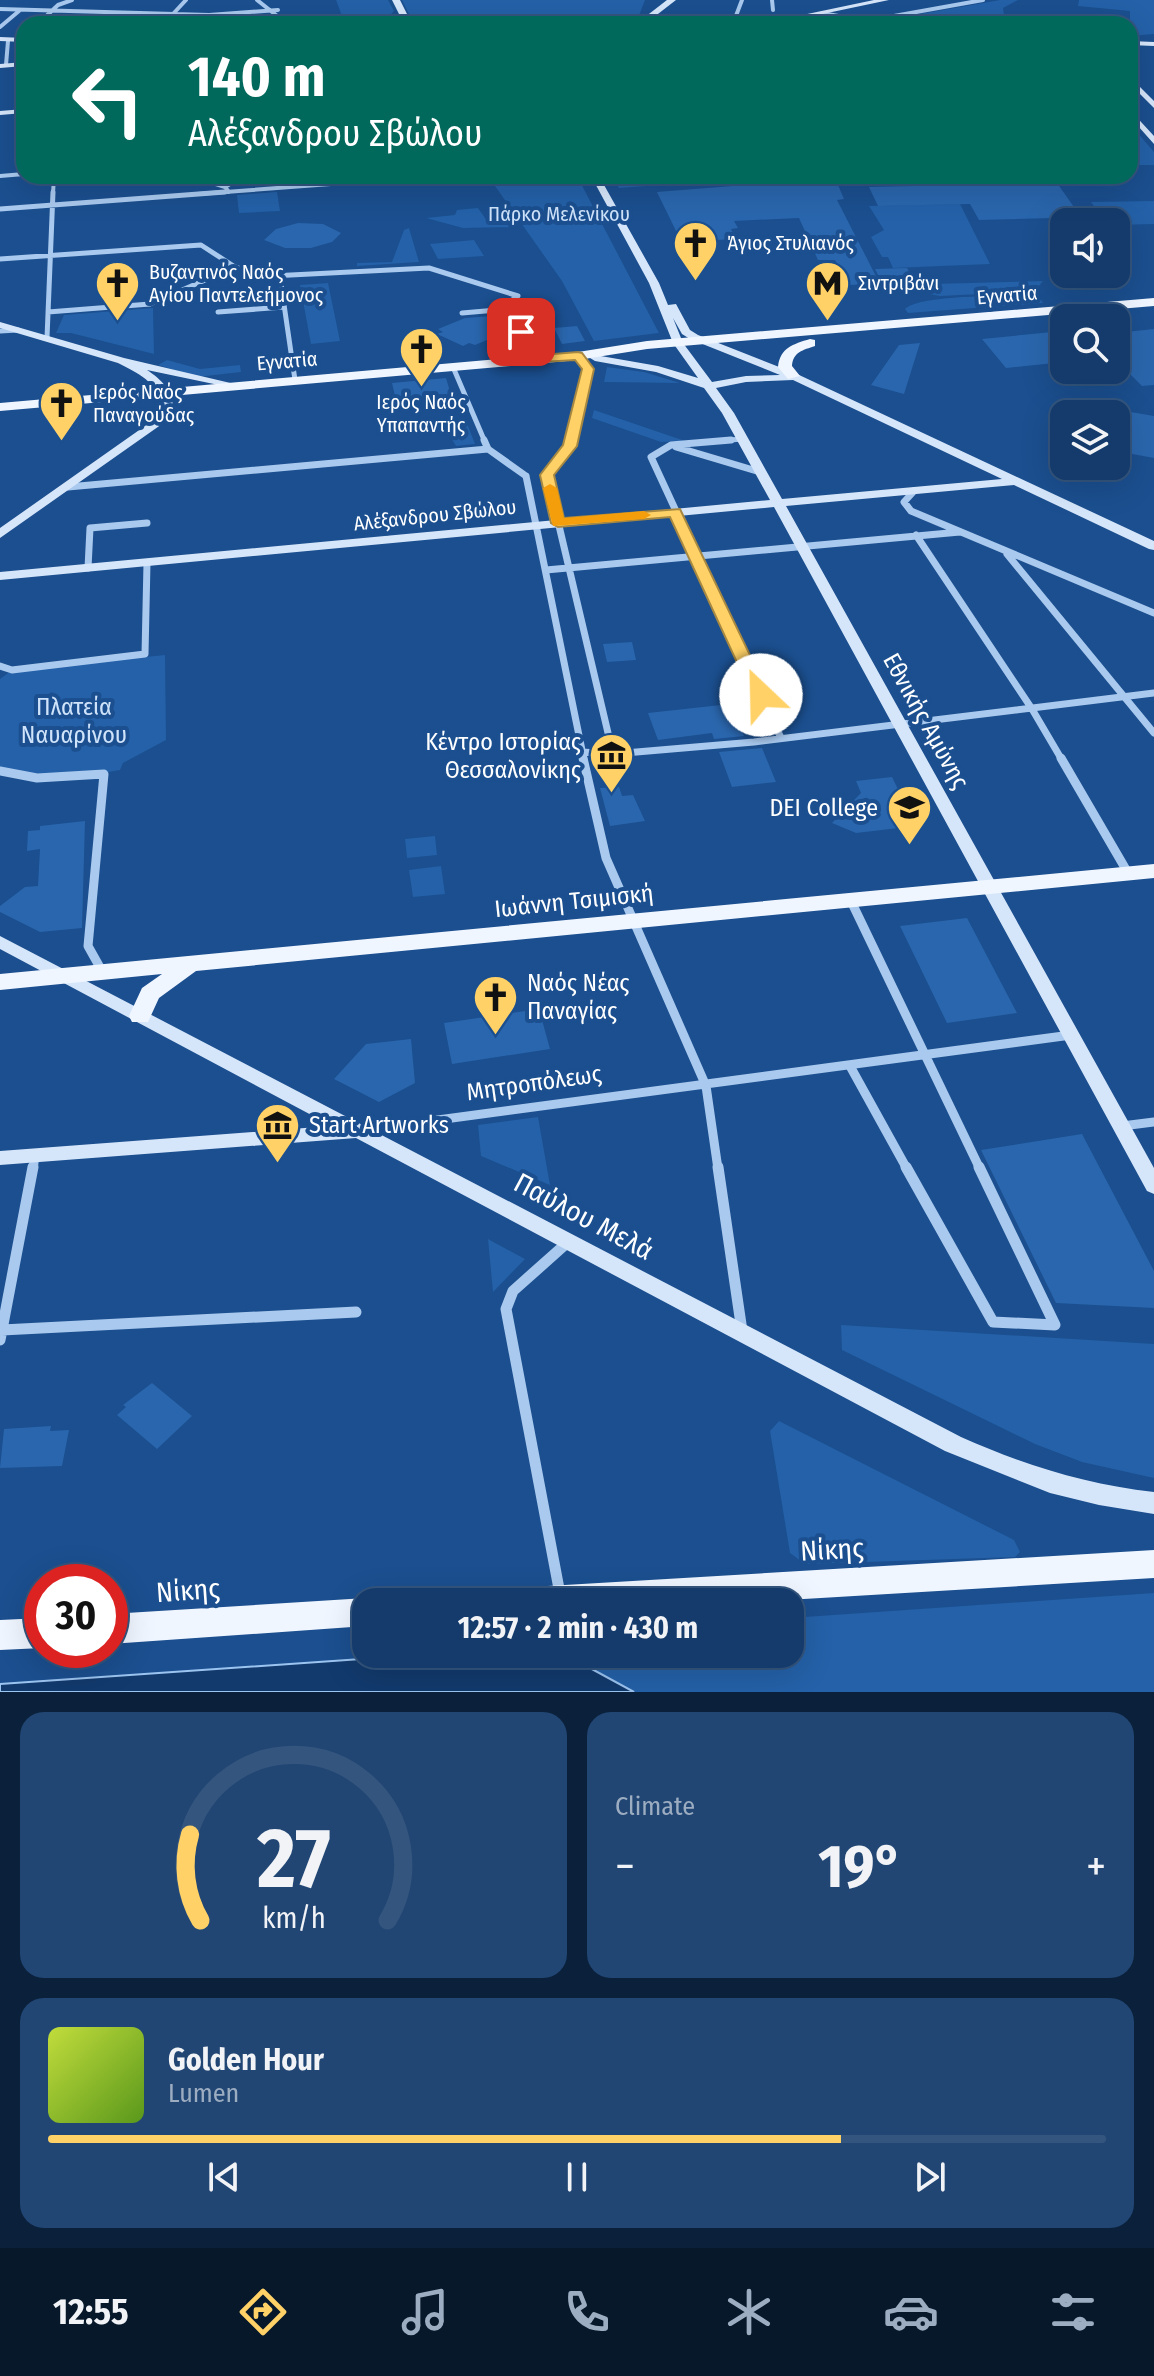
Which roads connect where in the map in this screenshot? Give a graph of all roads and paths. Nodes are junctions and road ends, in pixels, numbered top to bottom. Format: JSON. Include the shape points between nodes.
{"nodes":[{"id":1,"x":72,"y":0,"type":"edge"},
{"id":2,"x":186,"y":0,"type":"edge"},
{"id":3,"x":257,"y":0,"type":"edge"},
{"id":4,"x":772,"y":0,"type":"edge"},
{"id":5,"x":885,"y":0,"type":"edge"},
{"id":6,"x":983,"y":0,"type":"edge"},
{"id":7,"x":669,"y":1,"type":"edge"},
{"id":8,"x":0,"y":9,"type":"edge"},
{"id":9,"x":278,"y":10,"type":"dead end"},
{"id":10,"x":773,"y":10,"type":"dead end"},
{"id":11,"x":19,"y":11,"type":"junction"},
{"id":12,"x":269,"y":11,"type":"junction"},
{"id":13,"x":54,"y":12,"type":"junction"},
{"id":14,"x":822,"y":13,"type":"junction"},
{"id":15,"x":173,"y":14,"type":"junction"},
{"id":16,"x":48,"y":16,"type":"edge"},
{"id":17,"x":276,"y":16,"type":"edge"},
{"id":18,"x":654,"y":16,"type":"edge"},
{"id":19,"x":806,"y":16,"type":"edge"},
{"id":20,"x":834,"y":16,"type":"edge"},
{"id":21,"x":894,"y":16,"type":"edge"},
{"id":22,"x":0,"y":27,"type":"edge"},
{"id":23,"x":3,"y":40,"type":"edge"},
{"id":24,"x":3,"y":66,"type":"edge"},
{"id":25,"x":1138,"y":88,"type":"edge"},
{"id":26,"x":1154,"y":106,"type":"edge"},
{"id":27,"x":1138,"y":122,"type":"edge"},
{"id":28,"x":1154,"y":141,"type":"edge"},
{"id":29,"x":54,"y":184,"type":"edge"},
{"id":30,"x":213,"y":184,"type":"edge"},
{"id":31,"x":233,"y":184,"type":"edge"},
{"id":32,"x":329,"y":184,"type":"edge"},
{"id":33,"x":599,"y":184,"type":"edge"},
{"id":34,"x":302,"y":186,"type":"joint"},
{"id":35,"x":227,"y":189,"type":"junction"},
{"id":36,"x":53,"y":205,"type":"junction"},
{"id":37,"x":0,"y":209,"type":"edge"},
{"id":38,"x":51,"y":255,"type":"junction"},
{"id":39,"x":0,"y":259,"type":"edge"},
{"id":40,"x":235,"y":267,"type":"junction"},
{"id":41,"x":280,"y":277,"type":"junction"},
{"id":42,"x":654,"y":283,"type":"junction"},
{"id":43,"x":1154,"y":302,"type":"edge"},
{"id":44,"x":284,"y":307,"type":"junction"},
{"id":45,"x":497,"y":310,"type":"junction"},
{"id":46,"x":48,"y":312,"type":"junction"},
{"id":47,"x":218,"y":312,"type":"dead end"},
{"id":48,"x":1154,"y":312,"type":"edge"},
{"id":49,"x":462,"y":313,"type":"dead end"},
{"id":50,"x":1130,"y":314,"type":"edge"},
{"id":51,"x":1050,"y":321,"type":"edge"},
{"id":52,"x":0,"y":325,"type":"edge"},
{"id":53,"x":18,"y":330,"type":"junction"},
{"id":54,"x":0,"y":331,"type":"edge"},
{"id":55,"x":47,"y":338,"type":"junction"},
{"id":56,"x":703,"y":341,"type":"junction"},
{"id":57,"x":810,"y":343,"type":"junction"},
{"id":58,"x":681,"y":347,"type":"junction"},
{"id":59,"x":725,"y":349,"type":"junction"},
{"id":60,"x":578,"y":356,"type":"junction"},
{"id":61,"x":595,"y":358,"type":"junction"},
{"id":62,"x":122,"y":361,"type":"junction"},
{"id":63,"x":512,"y":362,"type":"junction"},
{"id":64,"x":453,"y":367,"type":"junction"},
{"id":65,"x":799,"y":379,"type":"junction"},
{"id":66,"x":295,"y":380,"type":"junction"},
{"id":67,"x":233,"y":385,"type":"junction"},
{"id":68,"x":710,"y":386,"type":"junction"},
{"id":69,"x":165,"y":392,"type":"junction"},
{"id":70,"x":0,"y":407,"type":"edge"},
{"id":71,"x":742,"y":439,"type":"junction"},
{"id":72,"x":671,"y":445,"type":"junction"},
{"id":73,"x":488,"y":449,"type":"junction"},
{"id":74,"x":760,"y":472,"type":"junction"},
{"id":75,"x":547,"y":475,"type":"junction"},
{"id":76,"x":526,"y":476,"type":"junction"},
{"id":77,"x":1017,"y":481,"type":"junction"},
{"id":78,"x":68,"y":487,"type":"junction"},
{"id":79,"x":914,"y":491,"type":"junction"},
{"id":80,"x":777,"y":503,"type":"junction"},
{"id":81,"x":675,"y":512,"type":"junction"},
{"id":82,"x":147,"y":523,"type":"dead end"},
{"id":83,"x":558,"y":523,"type":"junction"},
{"id":84,"x":538,"y":525,"type":"junction"},
{"id":85,"x":960,"y":532,"type":"junction"},
{"id":86,"x":0,"y":534,"type":"edge"},
{"id":87,"x":916,"y":535,"type":"junction"},
{"id":88,"x":801,"y":546,"type":"junction"},
{"id":89,"x":1154,"y":546,"type":"edge"},
{"id":90,"x":1004,"y":550,"type":"junction"},
{"id":91,"x":697,"y":555,"type":"junction"},
{"id":92,"x":147,"y":563,"type":"junction"},
{"id":93,"x":88,"y":568,"type":"junction"},
{"id":94,"x":569,"y":568,"type":"junction"},
{"id":95,"x":546,"y":570,"type":"junction"},
{"id":96,"x":3,"y":574,"type":"edge"},
{"id":97,"x":1154,"y":613,"type":"edge"},
{"id":98,"x":0,"y":666,"type":"edge"},
{"id":99,"x":1154,"y":693,"type":"edge"},
{"id":100,"x":1126,"y":697,"type":"junction"},
{"id":101,"x":1032,"y":709,"type":"junction"},
{"id":102,"x":901,"y":724,"type":"junction"},
{"id":103,"x":1154,"y":733,"type":"edge"},
{"id":104,"x":781,"y":738,"type":"junction"},
{"id":105,"x":582,"y":752,"type":"junction"},
{"id":106,"x":613,"y":754,"type":"junction"},
{"id":107,"x":0,"y":771,"type":"edge"},
{"id":108,"x":1154,"y":871,"type":"edge"},
{"id":109,"x":1128,"y":873,"type":"junction"},
{"id":110,"x":992,"y":887,"type":"junction"},
{"id":111,"x":851,"y":901,"type":"junction"},
{"id":112,"x":633,"y":922,"type":"junction"},
{"id":113,"x":0,"y":942,"type":"edge"},
{"id":114,"x":190,"y":965,"type":"junction"},
{"id":115,"x":105,"y":974,"type":"junction"},
{"id":116,"x":68,"y":978,"type":"junction"},
{"id":117,"x":0,"y":982,"type":"edge"},
{"id":118,"x":140,"y":1016,"type":"junction"},
{"id":119,"x":1072,"y":1035,"type":"junction"},
{"id":120,"x":924,"y":1056,"type":"junction"},
{"id":121,"x":850,"y":1066,"type":"junction"},
{"id":122,"x":706,"y":1086,"type":"junction"},
{"id":123,"x":1154,"y":1122,"type":"edge"},
{"id":124,"x":1121,"y":1126,"type":"junction"},
{"id":125,"x":356,"y":1131,"type":"junction"},
{"id":126,"x":35,"y":1156,"type":"junction"},
{"id":127,"x":0,"y":1158,"type":"edge"},
{"id":128,"x":1154,"y":1186,"type":"edge"},
{"id":129,"x":568,"y":1242,"type":"junction"},
{"id":130,"x":356,"y":1312,"type":"dead end"},
{"id":131,"x":742,"y":1334,"type":"junction"},
{"id":132,"x":1,"y":1335,"type":"edge"},
{"id":133,"x":1154,"y":1503,"type":"edge"},
{"id":134,"x":1154,"y":1564,"type":"edge"},
{"id":135,"x":559,"y":1588,"type":"edge"},
{"id":136,"x":747,"y":1588,"type":"edge"},
{"id":137,"x":352,"y":1613,"type":"edge"},
{"id":138,"x":128,"y":1628,"type":"edge"},
{"id":139,"x":24,"y":1634,"type":"edge"},
{"id":140,"x":0,"y":1635,"type":"edge"}],
"edges":[{"from":1,"to":13,"type":"street"},
{"from":2,"to":15,"type":"street"},
{"from":3,"to":12,"type":"street"},
{"from":4,"to":10,"type":"street"},
{"from":5,"to":14,"type":"main road"},
{"from":6,"to":21,"type":"street"},
{"from":7,"to":18,"type":"main road"},
{"from":8,"to":11,"type":"street"},
{"from":9,"to":12,"type":"street"},
{"from":11,"to":13,"type":"street"},
{"from":11,"to":22,"type":"street"},
{"from":12,"to":15,"type":"street"},
{"from":12,"to":17,"type":"street"},
{"from":13,"to":15,"type":"street"},
{"from":13,"to":16,"type":"street"},
{"from":14,"to":19,"type":"main road"},
{"from":14,"to":20,"type":"street"},
{"from":23,"to":24,"type":"street"},
{"from":25,"to":26,"type":"main road"},
{"from":27,"to":28,"type":"main road"},
{"from":29,"to":36,"type":"street"},
{"from":30,"to":35,"type":"street"},
{"from":31,"to":35,"type":"street"},
{"from":32,"to":34,"type":"street"},
{"from":33,"to":42,"type":"main road","name":"Εθνικής Αμύνης"},
{"from":34,"to":35,"type":"street"},
{"from":35,"to":36,"type":"street"},
{"from":36,"to":37,"type":"street"},
{"from":36,"to":38,"type":"street"},
{"from":38,"to":39,"type":"street"},
{"from":38,"to":40,"type":"street","via":[[206,246]]},
{"from":38,"to":46,"type":"street"},
{"from":40,"to":41,"type":"street"},
{"from":40,"to":46,"type":"street","via":[[143,305]]},
{"from":41,"to":44,"type":"street"},
{"from":41,"to":45,"type":"street","via":[[427,268],[515,292],[516,298]]},
{"from":42,"to":56,"type":"main road","name":"Εθνικής Αμύνης","via":[[686,332]]},
{"from":42,"to":58,"type":"main road","name":"Εθνικής Αμύνης"},
{"from":43,"to":56,"type":"main road","name":"Εγνατία"},
{"from":44,"to":47,"type":"street"},
{"from":44,"to":66,"type":"street"},
{"from":45,"to":49,"type":"street"},
{"from":45,"to":63,"type":"street","via":[[513,317],[521,330],[503,342]]},
{"from":46,"to":55,"type":"street"},
{"from":48,"to":50,"type":"main road"},
{"from":51,"to":57,"type":"main road","name":"Εγνατία"},
{"from":52,"to":53,"type":"main road"},
{"from":53,"to":54,"type":"street"},
{"from":53,"to":55,"type":"main road"},
{"from":55,"to":62,"type":"main road"},
{"from":56,"to":58,"type":"main road","name":"Εγνατία"},
{"from":56,"to":59,"type":"main road"},
{"from":57,"to":59,"type":"main road","name":"Εγνατία"},
{"from":57,"to":65,"type":"main road","via":[[786,357],[785,367]]},
{"from":58,"to":59,"type":"main road","name":"Εγνατία"},
{"from":58,"to":60,"type":"main road","name":"Εγνατία"},
{"from":58,"to":61,"type":"main road","name":"Εγνατία"},
{"from":58,"to":68,"type":"main road","name":"Εθνικής Αμύνης"},
{"from":59,"to":65,"type":"main road"},
{"from":60,"to":61,"type":"main road","name":"Εγνατία"},
{"from":60,"to":63,"type":"main road","name":"Εγνατία"},
{"from":60,"to":75,"type":"street","via":[[588,369],[579,414],[570,446]]},
{"from":61,"to":68,"type":"main road","via":[[658,369]]},
{"from":62,"to":67,"type":"main road"},
{"from":62,"to":69,"type":"main road","via":[[153,377]]},
{"from":63,"to":64,"type":"main road","name":"Εγνατία"},
{"from":64,"to":66,"type":"main road","name":"Εγνατία"},
{"from":64,"to":73,"type":"street"},
{"from":65,"to":68,"type":"main road","via":[[756,378]]},
{"from":65,"to":77,"type":"main road"},
{"from":66,"to":67,"type":"main road","name":"Εγνατία"},
{"from":67,"to":69,"type":"main road","name":"Εγνατία"},
{"from":68,"to":71,"type":"main road","name":"Εθνικής Αμύνης"},
{"from":69,"to":70,"type":"main road","name":"Εγνατία"},
{"from":69,"to":78,"type":"main road","via":[[166,418]]},
{"from":71,"to":72,"type":"street"},
{"from":71,"to":74,"type":"main road","name":"Εθνικής Αμύνης"},
{"from":72,"to":74,"type":"street"},
{"from":72,"to":81,"type":"street","via":[[651,457]]},
{"from":73,"to":76,"type":"street"},
{"from":73,"to":78,"type":"street"},
{"from":74,"to":80,"type":"main road","name":"Εθνικής Αμύνης"},
{"from":75,"to":76,"type":"street"},
{"from":75,"to":83,"type":"street"},
{"from":76,"to":84,"type":"street"},
{"from":77,"to":79,"type":"main road","name":"Αλέξανδρου Σβώλου"},
{"from":77,"to":89,"type":"main road"},
{"from":78,"to":86,"type":"main road"},
{"from":79,"to":80,"type":"main road","name":"Αλέξανδρου Σβώλου"},
{"from":79,"to":85,"type":"street","via":[[907,496],[906,507]]},
{"from":80,"to":81,"type":"main road","name":"Αλέξανδρου Σβώλου"},
{"from":80,"to":88,"type":"main road","name":"Εθνικής Αμύνης"},
{"from":81,"to":83,"type":"main road","name":"Αλέξανδρου Σβώλου"},
{"from":81,"to":91,"type":"street"},
{"from":82,"to":93,"type":"street","via":[[90,528]]},
{"from":83,"to":84,"type":"main road","name":"Αλέξανδρου Σβώλου"},
{"from":83,"to":94,"type":"street"},
{"from":84,"to":92,"type":"main road","name":"Αλέξανδρου Σβώλου"},
{"from":84,"to":95,"type":"street"},
{"from":85,"to":87,"type":"street"},
{"from":85,"to":90,"type":"street"},
{"from":87,"to":88,"type":"street"},
{"from":87,"to":101,"type":"street"},
{"from":88,"to":91,"type":"street"},
{"from":88,"to":102,"type":"main road","name":"Εθνικής Αμύνης"},
{"from":90,"to":97,"type":"street"},
{"from":90,"to":100,"type":"street"},
{"from":91,"to":94,"type":"street"},
{"from":91,"to":104,"type":"street"},
{"from":92,"to":93,"type":"main road","name":"Αλέξανδρου Σβώλου"},
{"from":92,"to":98,"type":"street","via":[[145,654],[12,670]]},
{"from":93,"to":96,"type":"main road","name":"Αλέξανδρου Σβώλου"},
{"from":94,"to":95,"type":"street"},
{"from":94,"to":106,"type":"street"},
{"from":95,"to":105,"type":"street"},
{"from":99,"to":100,"type":"street"},
{"from":100,"to":101,"type":"street"},
{"from":100,"to":103,"type":"street"},
{"from":101,"to":102,"type":"street"},
{"from":101,"to":109,"type":"street"},
{"from":102,"to":104,"type":"street"},
{"from":102,"to":110,"type":"main road","name":"Εθνικής Αμύνης"},
{"from":104,"to":106,"type":"street"},
{"from":105,"to":106,"type":"street"},
{"from":105,"to":112,"type":"street","via":[[606,858]]},
{"from":107,"to":115,"type":"street","via":[[37,778],[104,774],[88,946]]},
{"from":108,"to":109,"type":"main road","name":"Ιωάννη Τσιμισκή"},
{"from":109,"to":110,"type":"main road","name":"Ιωάννη Τσιμισκή"},
{"from":110,"to":111,"type":"main road","name":"Ιωάννη Τσιμισκή"},
{"from":110,"to":119,"type":"main road","name":"Εθνικής Αμύνης"},
{"from":111,"to":112,"type":"main road","name":"Ιωάννη Τσιμισκή"},
{"from":111,"to":120,"type":"street"},
{"from":112,"to":114,"type":"main road","name":"Ιωάννη Τσιμισκή"},
{"from":112,"to":122,"type":"street"},
{"from":113,"to":116,"type":"main road","name":"Παύλου Μελά"},
{"from":114,"to":115,"type":"main road","name":"Ιωάννη Τσιμισκή"},
{"from":114,"to":118,"type":"main road","via":[[150,993]]},
{"from":115,"to":116,"type":"main road","name":"Ιωάννη Τσιμισκή"},
{"from":116,"to":117,"type":"main road","name":"Ιωάννη Τσιμισκή"},
{"from":116,"to":118,"type":"main road","name":"Παύλου Μελά"},
{"from":118,"to":125,"type":"main road","name":"Παύλου Μελά"},
{"from":119,"to":120,"type":"street","name":"Μητροπόλεως"},
{"from":119,"to":124,"type":"main road","name":"Εθνικής Αμύνης"},
{"from":120,"to":121,"type":"street","name":"Μητροπόλεως"},
{"from":120,"to":121,"type":"street","via":[[1055,1325],[993,1322]]},
{"from":121,"to":122,"type":"street","name":"Μητροπόλεως"},
{"from":122,"to":125,"type":"street","name":"Μητροπόλεως"},
{"from":122,"to":131,"type":"street"},
{"from":123,"to":124,"type":"street"},
{"from":124,"to":128,"type":"main road","name":"Εθνικής Αμύνης"},
{"from":125,"to":126,"type":"main road","name":"Μητροπόλεως"},
{"from":125,"to":129,"type":"main road","name":"Παύλου Μελά"},
{"from":126,"to":127,"type":"main road","name":"Μητροπόλεως"},
{"from":126,"to":132,"type":"street"},
{"from":129,"to":131,"type":"main road","name":"Παύλου Μελά"},
{"from":129,"to":135,"type":"street","via":[[513,1291],[506,1309]]},
{"from":130,"to":132,"type":"street"},
{"from":131,"to":133,"type":"main road","name":"Παύλου Μελά","via":[[1013,1471],[1065,1489]]},
{"from":134,"to":136,"type":"main road","name":"Νίκης"},
{"from":137,"to":138,"type":"main road","name":"Νίκης"},
{"from":139,"to":140,"type":"main road"}]}
